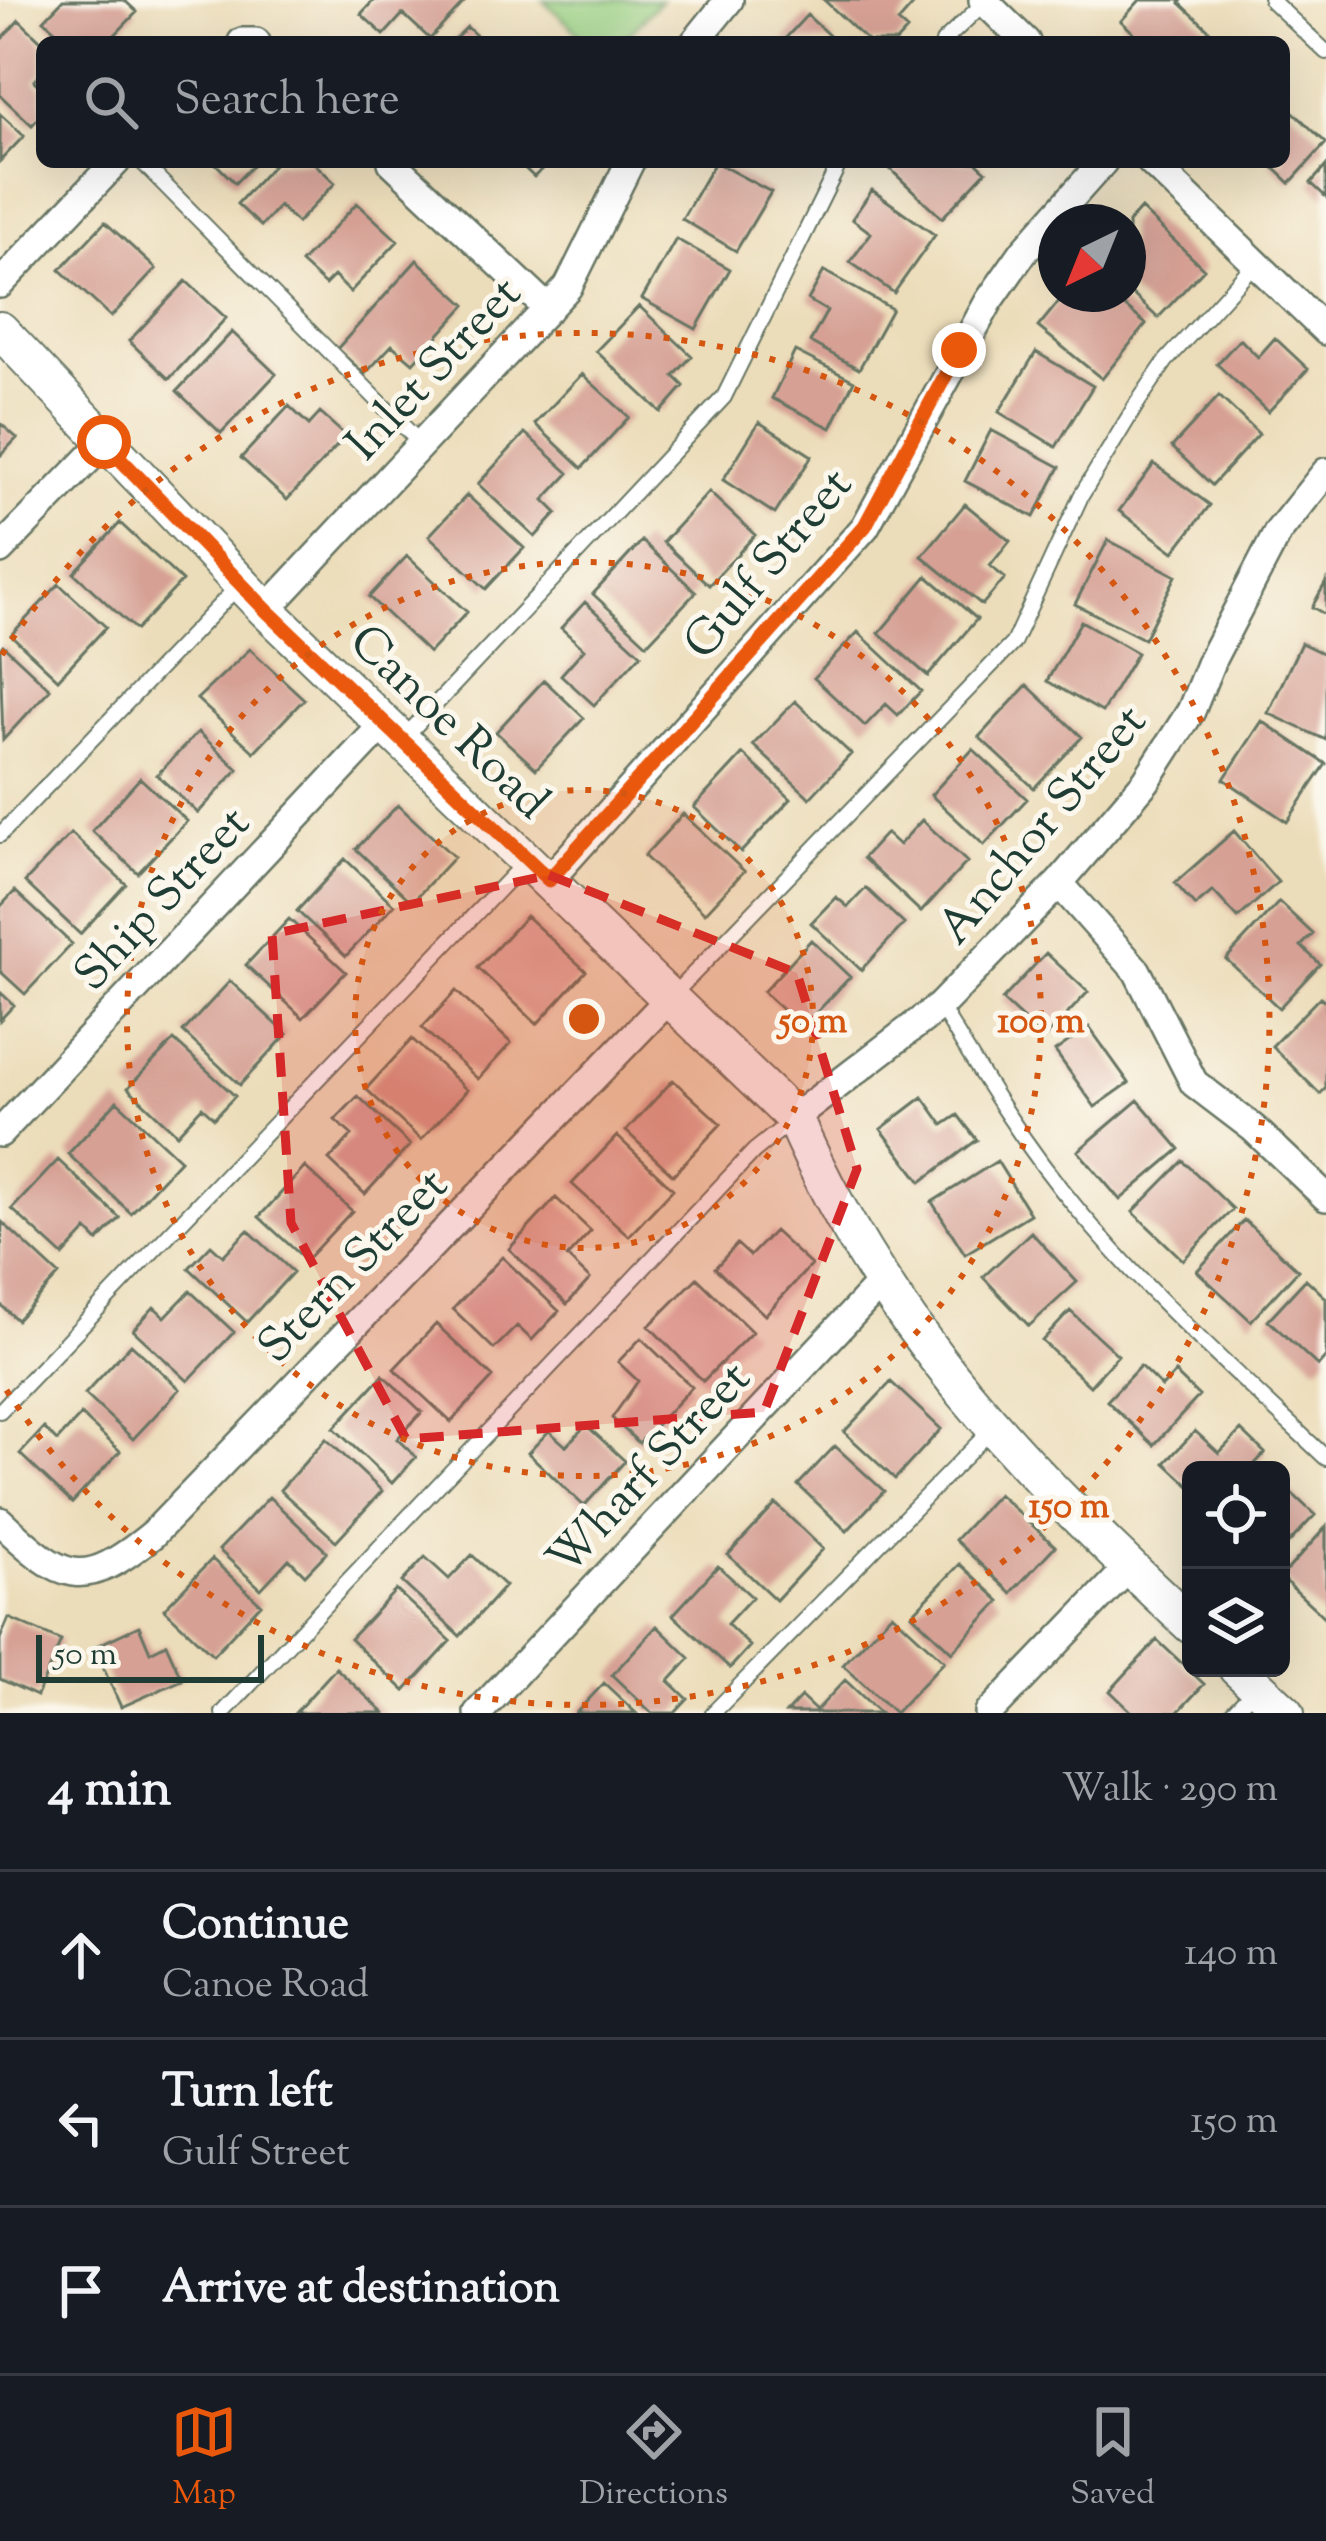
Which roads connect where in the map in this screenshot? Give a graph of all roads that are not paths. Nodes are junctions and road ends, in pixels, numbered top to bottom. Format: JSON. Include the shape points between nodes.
{"nodes":[{"id":1,"x":729,"y":0,"type":"edge"},
{"id":2,"x":1271,"y":0,"type":"edge"},
{"id":3,"x":984,"y":1,"type":"edge"},
{"id":4,"x":700,"y":36,"type":"edge"},
{"id":5,"x":950,"y":36,"type":"edge"},
{"id":6,"x":1020,"y":36,"type":"edge"},
{"id":7,"x":1326,"y":52,"type":"edge"},
{"id":8,"x":110,"y":168,"type":"edge"},
{"id":9,"x":148,"y":168,"type":"edge"},
{"id":10,"x":398,"y":168,"type":"edge"},
{"id":11,"x":627,"y":168,"type":"edge"},
{"id":12,"x":837,"y":168,"type":"edge"},
{"id":13,"x":1098,"y":168,"type":"edge"},
{"id":14,"x":1156,"y":168,"type":"edge"},
{"id":15,"x":1256,"y":263,"type":"junction"},
{"id":16,"x":0,"y":284,"type":"edge"},
{"id":17,"x":548,"y":309,"type":"junction"},
{"id":18,"x":0,"y":329,"type":"edge"},
{"id":19,"x":1326,"y":332,"type":"edge"},
{"id":20,"x":104,"y":442,"type":"junction"},
{"id":21,"x":421,"y":444,"type":"junction"},
{"id":22,"x":1326,"y":472,"type":"edge"},
{"id":23,"x":0,"y":550,"type":"edge"},
{"id":24,"x":253,"y":597,"type":"junction"},
{"id":25,"x":393,"y":731,"type":"junction"},
{"id":26,"x":0,"y":835,"type":"edge"},
{"id":27,"x":538,"y":870,"type":"junction"},
{"id":28,"x":1059,"y":883,"type":"junction"},
{"id":29,"x":669,"y":999,"type":"junction"},
{"id":30,"x":940,"y":1006,"type":"junction"},
{"id":31,"x":794,"y":1118,"type":"junction"},
{"id":32,"x":0,"y":1133,"type":"edge"},
{"id":33,"x":1326,"y":1197,"type":"edge"},
{"id":34,"x":881,"y":1282,"type":"junction"},
{"id":35,"x":0,"y":1412,"type":"edge"},
{"id":36,"x":994,"y":1427,"type":"junction"},
{"id":37,"x":1326,"y":1458,"type":"edge"},
{"id":38,"x":0,"y":1521,"type":"edge"},
{"id":39,"x":1129,"y":1568,"type":"junction"},
{"id":40,"x":1182,"y":1617,"type":"edge"},
{"id":41,"x":1247,"y":1677,"type":"edge"},
{"id":42,"x":223,"y":1713,"type":"edge"},
{"id":43,"x":478,"y":1713,"type":"edge"},
{"id":44,"x":713,"y":1713,"type":"edge"},
{"id":45,"x":989,"y":1713,"type":"edge"},
{"id":46,"x":1232,"y":1713,"type":"edge"},
{"id":47,"x":1286,"y":1713,"type":"edge"}],
"edges":[{"from":1,"to":4,"type":"street"},
{"from":2,"to":7,"type":"lane"},
{"from":3,"to":5,"type":"lane"},
{"from":3,"to":6,"type":"street"},
{"from":8,"to":16,"type":"street"},
{"from":9,"to":21,"type":"lane"},
{"from":10,"to":17,"type":"street"},
{"from":11,"to":17,"type":"street","name":"Inlet Street","via":[[576,272]]},
{"from":12,"to":25,"type":"lane","via":[[724,397]]},
{"from":13,"to":27,"type":"street","name":"Gulf Street","via":[[989,301],[865,526]]},
{"from":14,"to":15,"type":"street"},
{"from":15,"to":19,"type":"street"},
{"from":15,"to":29,"type":"lane","via":[[1138,402],[1081,496],[1012,643]]},
{"from":17,"to":21,"type":"street","name":"Inlet Street"},
{"from":18,"to":20,"type":"street","name":"Canoe Road"},
{"from":20,"to":23,"type":"street"},
{"from":20,"to":24,"type":"street","name":"Canoe Road"},
{"from":21,"to":24,"type":"street","name":"Inlet Street"},
{"from":22,"to":28,"type":"street","name":"Anchor Street","via":[[1278,532],[1172,744]]},
{"from":24,"to":25,"type":"street","name":"Canoe Road"},
{"from":24,"to":26,"type":"lane"},
{"from":25,"to":27,"type":"street","name":"Canoe Road"},
{"from":25,"to":32,"type":"street","name":"Ship Street"},
{"from":27,"to":29,"type":"street","name":"Canoe Road"},
{"from":27,"to":35,"type":"lane"},
{"from":28,"to":30,"type":"street","name":"Anchor Street"},
{"from":28,"to":33,"type":"street","via":[[1137,971],[1194,1083]]},
{"from":29,"to":31,"type":"street","name":"Canoe Road"},
{"from":29,"to":38,"type":"street","name":"Stern Street","via":[[122,1559],[85,1574],[49,1564]]},
{"from":30,"to":31,"type":"street","name":"Anchor Street"},
{"from":30,"to":37,"type":"lane","via":[[1009,1120],[1080,1213]]},
{"from":31,"to":34,"type":"street","name":"Canoe Road","via":[[830,1202]]},
{"from":31,"to":42,"type":"lane","via":[[754,1151]]},
{"from":34,"to":36,"type":"street","name":"Canoe Road","via":[[919,1342]]},
{"from":34,"to":43,"type":"street","name":"Wharf Street"},
{"from":36,"to":39,"type":"street","name":"Canoe Road"},
{"from":36,"to":44,"type":"lane"},
{"from":39,"to":40,"type":"street","name":"Canoe Road"},
{"from":39,"to":45,"type":"street"},
{"from":41,"to":46,"type":"lane"},
{"from":41,"to":47,"type":"street"}]}
